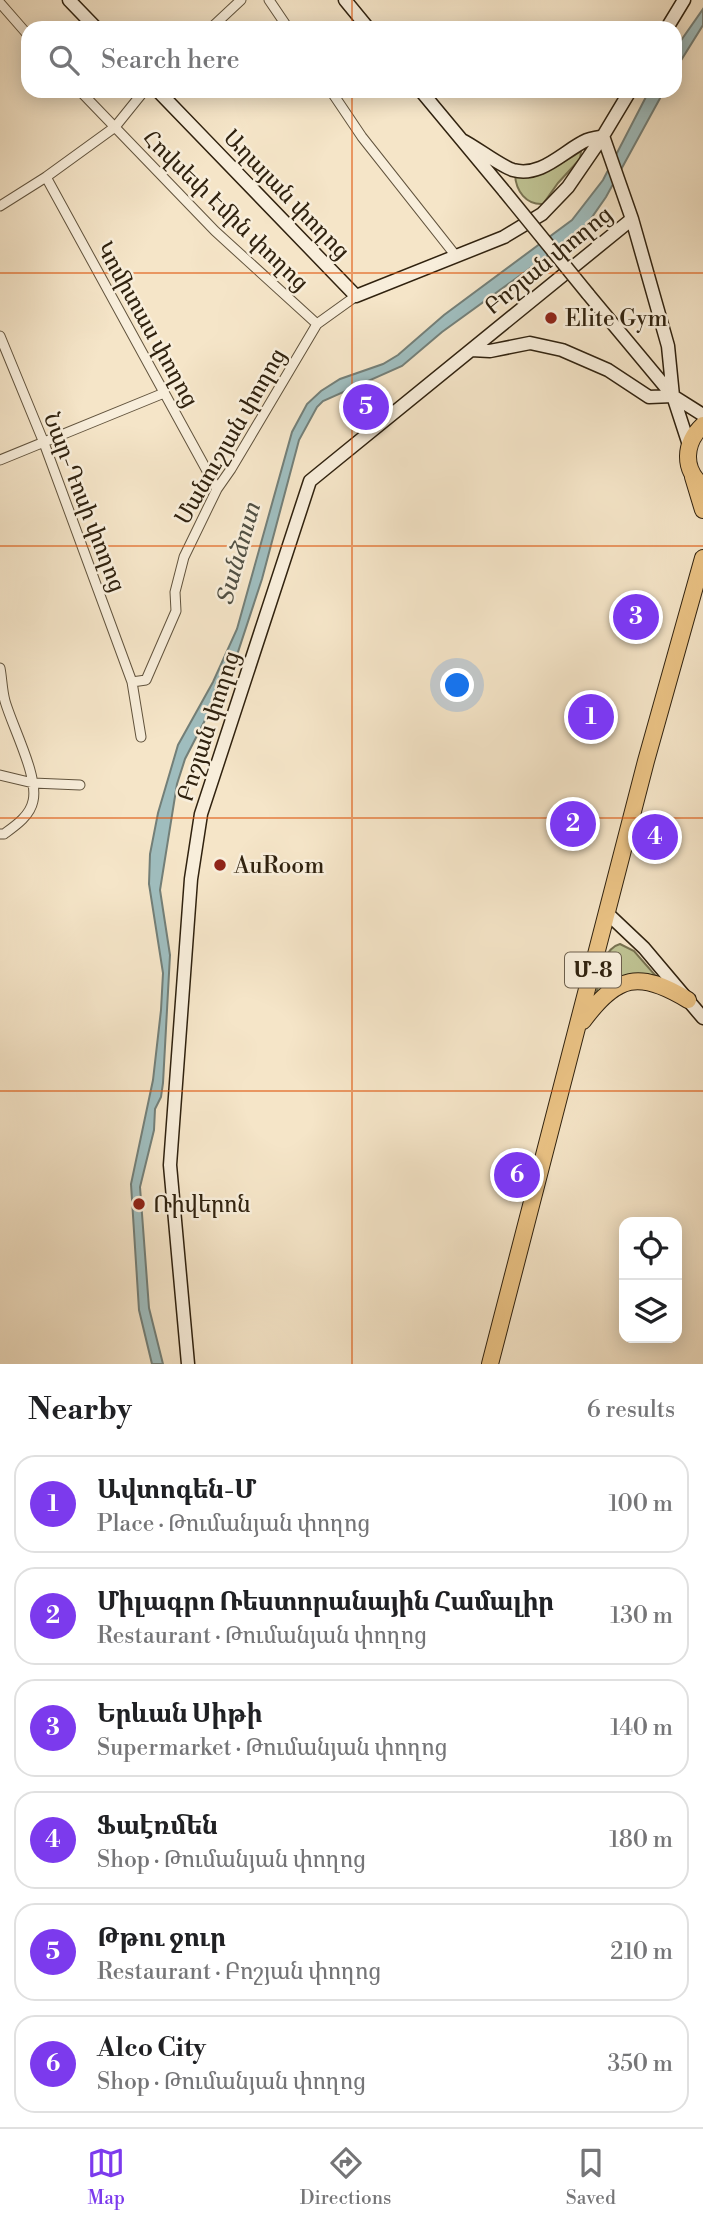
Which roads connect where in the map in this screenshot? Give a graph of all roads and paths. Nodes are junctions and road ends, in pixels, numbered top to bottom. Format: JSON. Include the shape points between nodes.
{"nodes":[{"id":1,"x":69,"y":0,"type":"edge"},
{"id":2,"x":242,"y":0,"type":"edge"},
{"id":3,"x":269,"y":0,"type":"edge"},
{"id":4,"x":345,"y":0,"type":"edge"},
{"id":5,"x":684,"y":0,"type":"edge"},
{"id":6,"x":0,"y":3,"type":"edge"},
{"id":7,"x":89,"y":21,"type":"edge"},
{"id":8,"x":219,"y":21,"type":"edge"},
{"id":9,"x":283,"y":21,"type":"edge"},
{"id":10,"x":362,"y":21,"type":"edge"},
{"id":11,"x":671,"y":21,"type":"edge"},
{"id":12,"x":21,"y":27,"type":"edge"},
{"id":13,"x":87,"y":98,"type":"edge"},
{"id":14,"x":138,"y":98,"type":"edge"},
{"id":15,"x":165,"y":98,"type":"edge"},
{"id":16,"x":336,"y":98,"type":"edge"},
{"id":17,"x":427,"y":98,"type":"edge"},
{"id":18,"x":626,"y":98,"type":"edge"},
{"id":19,"x":115,"y":127,"type":"junction"},
{"id":20,"x":603,"y":136,"type":"junction"},
{"id":21,"x":462,"y":140,"type":"junction"},
{"id":22,"x":46,"y":177,"type":"junction"},
{"id":23,"x":0,"y":206,"type":"edge"},
{"id":24,"x":632,"y":219,"type":"junction"},
{"id":25,"x":456,"y":256,"type":"junction"},
{"id":26,"x":356,"y":296,"type":"junction"},
{"id":27,"x":317,"y":324,"type":"junction"},
{"id":28,"x":0,"y":336,"type":"edge"},
{"id":29,"x":3,"y":350,"type":"edge"},
{"id":30,"x":471,"y":350,"type":"junction"},
{"id":31,"x":164,"y":393,"type":"junction"},
{"id":32,"x":674,"y":396,"type":"junction"},
{"id":33,"x":703,"y":415,"type":"edge"},
{"id":34,"x":703,"y":425,"type":"edge"},
{"id":35,"x":44,"y":443,"type":"junction"},
{"id":36,"x":689,"y":445,"type":"junction"},
{"id":37,"x":0,"y":460,"type":"edge"},
{"id":38,"x":698,"y":481,"type":"edge"},
{"id":39,"x":217,"y":489,"type":"junction"},
{"id":40,"x":703,"y":510,"type":"edge"},
{"id":41,"x":703,"y":558,"type":"edge"},
{"id":42,"x":0,"y":668,"type":"edge"},
{"id":43,"x":132,"y":682,"type":"junction"},
{"id":44,"x":141,"y":737,"type":"dead end"},
{"id":45,"x":0,"y":775,"type":"edge"},
{"id":46,"x":33,"y":783,"type":"junction"},
{"id":47,"x":80,"y":785,"type":"dead end"},
{"id":48,"x":0,"y":834,"type":"edge"},
{"id":49,"x":607,"y":913,"type":"junction"},
{"id":50,"x":688,"y":1000,"type":"junction"},
{"id":51,"x":703,"y":1017,"type":"edge"},
{"id":52,"x":578,"y":1028,"type":"junction"},
{"id":53,"x":496,"y":1356,"type":"edge"},
{"id":54,"x":188,"y":1364,"type":"edge"},
{"id":55,"x":490,"y":1364,"type":"edge"}],
"edges":[{"from":1,"to":7,"type":"street"},
{"from":2,"to":8,"type":"street"},
{"from":3,"to":9,"type":"street"},
{"from":4,"to":10,"type":"street"},
{"from":5,"to":11,"type":"street"},
{"from":6,"to":12,"type":"street"},
{"from":13,"to":19,"type":"street","name":"Հովսեփ Էմին փողոց"},
{"from":14,"to":19,"type":"street"},
{"from":15,"to":26,"type":"street","name":"Աղայան փողոց"},
{"from":16,"to":25,"type":"street"},
{"from":17,"to":21,"type":"street"},
{"from":18,"to":20,"type":"street"},
{"from":19,"to":22,"type":"street"},
{"from":19,"to":27,"type":"street","name":"Հովսեփ Էմին փողոց","via":[[215,231]]},
{"from":20,"to":21,"type":"street","via":[[586,141],[562,158],[524,171],[509,168]]},
{"from":20,"to":24,"type":"street"},
{"from":20,"to":25,"type":"street","via":[[568,187],[542,214],[504,237]]},
{"from":21,"to":32,"type":"street","bridge":true},
{"from":22,"to":23,"type":"street"},
{"from":22,"to":31,"type":"street","name":"Կոմիտաս փողոց"},
{"from":24,"to":30,"type":"street","name":"Բոշյան փողոց"},
{"from":24,"to":32,"type":"street","via":[[668,346]]},
{"from":25,"to":26,"type":"street"},
{"from":26,"to":27,"type":"street","name":"Մանուշյան փողոց"},
{"from":27,"to":39,"type":"street","name":"Մանուշյան փողոց"},
{"from":28,"to":29,"type":"street","name":"Նար-Դոսի փողոց"},
{"from":29,"to":35,"type":"street","name":"Նար-Դոսի փողոց"},
{"from":30,"to":32,"type":"street","via":[[530,343],[562,350],[608,370],[649,397]]},
{"from":30,"to":54,"type":"street","name":"Բոշյան փողոց","via":[[310,481],[201,814],[185,938],[170,1165]]},
{"from":31,"to":35,"type":"street"},
{"from":31,"to":39,"type":"street","name":"Կոմիտաս փողոց"},
{"from":32,"to":33,"type":"street"},
{"from":32,"to":36,"type":"street"},
{"from":34,"to":36,"type":"highway"},
{"from":35,"to":37,"type":"street"},
{"from":35,"to":43,"type":"street","name":"Նար-Դոսի փողոց"},
{"from":36,"to":38,"type":"highway","via":[[688,464]]},
{"from":38,"to":40,"type":"highway"},
{"from":39,"to":43,"type":"street","name":"Մանուշյան փողոց","via":[[184,557],[175,592],[176,611],[146,680]]},
{"from":41,"to":49,"type":"highway","number":"Մ-8"},
{"from":42,"to":46,"type":"street","via":[[5,699]]},
{"from":43,"to":44,"type":"street","name":"Նար-Դոսի փողոց"},
{"from":45,"to":46,"type":"street"},
{"from":46,"to":47,"type":"street"},
{"from":46,"to":48,"type":"street","via":[[31,809]]},
{"from":49,"to":50,"type":"street"},
{"from":49,"to":52,"type":"highway","number":"Մ-8"},
{"from":50,"to":51,"type":"street"},
{"from":50,"to":52,"type":"highway","via":[[652,982],[623,983],[604,994]]},
{"from":52,"to":53,"type":"highway","number":"Մ-8"},
{"from":53,"to":55,"type":"highway","number":"Մ-8"}]}
